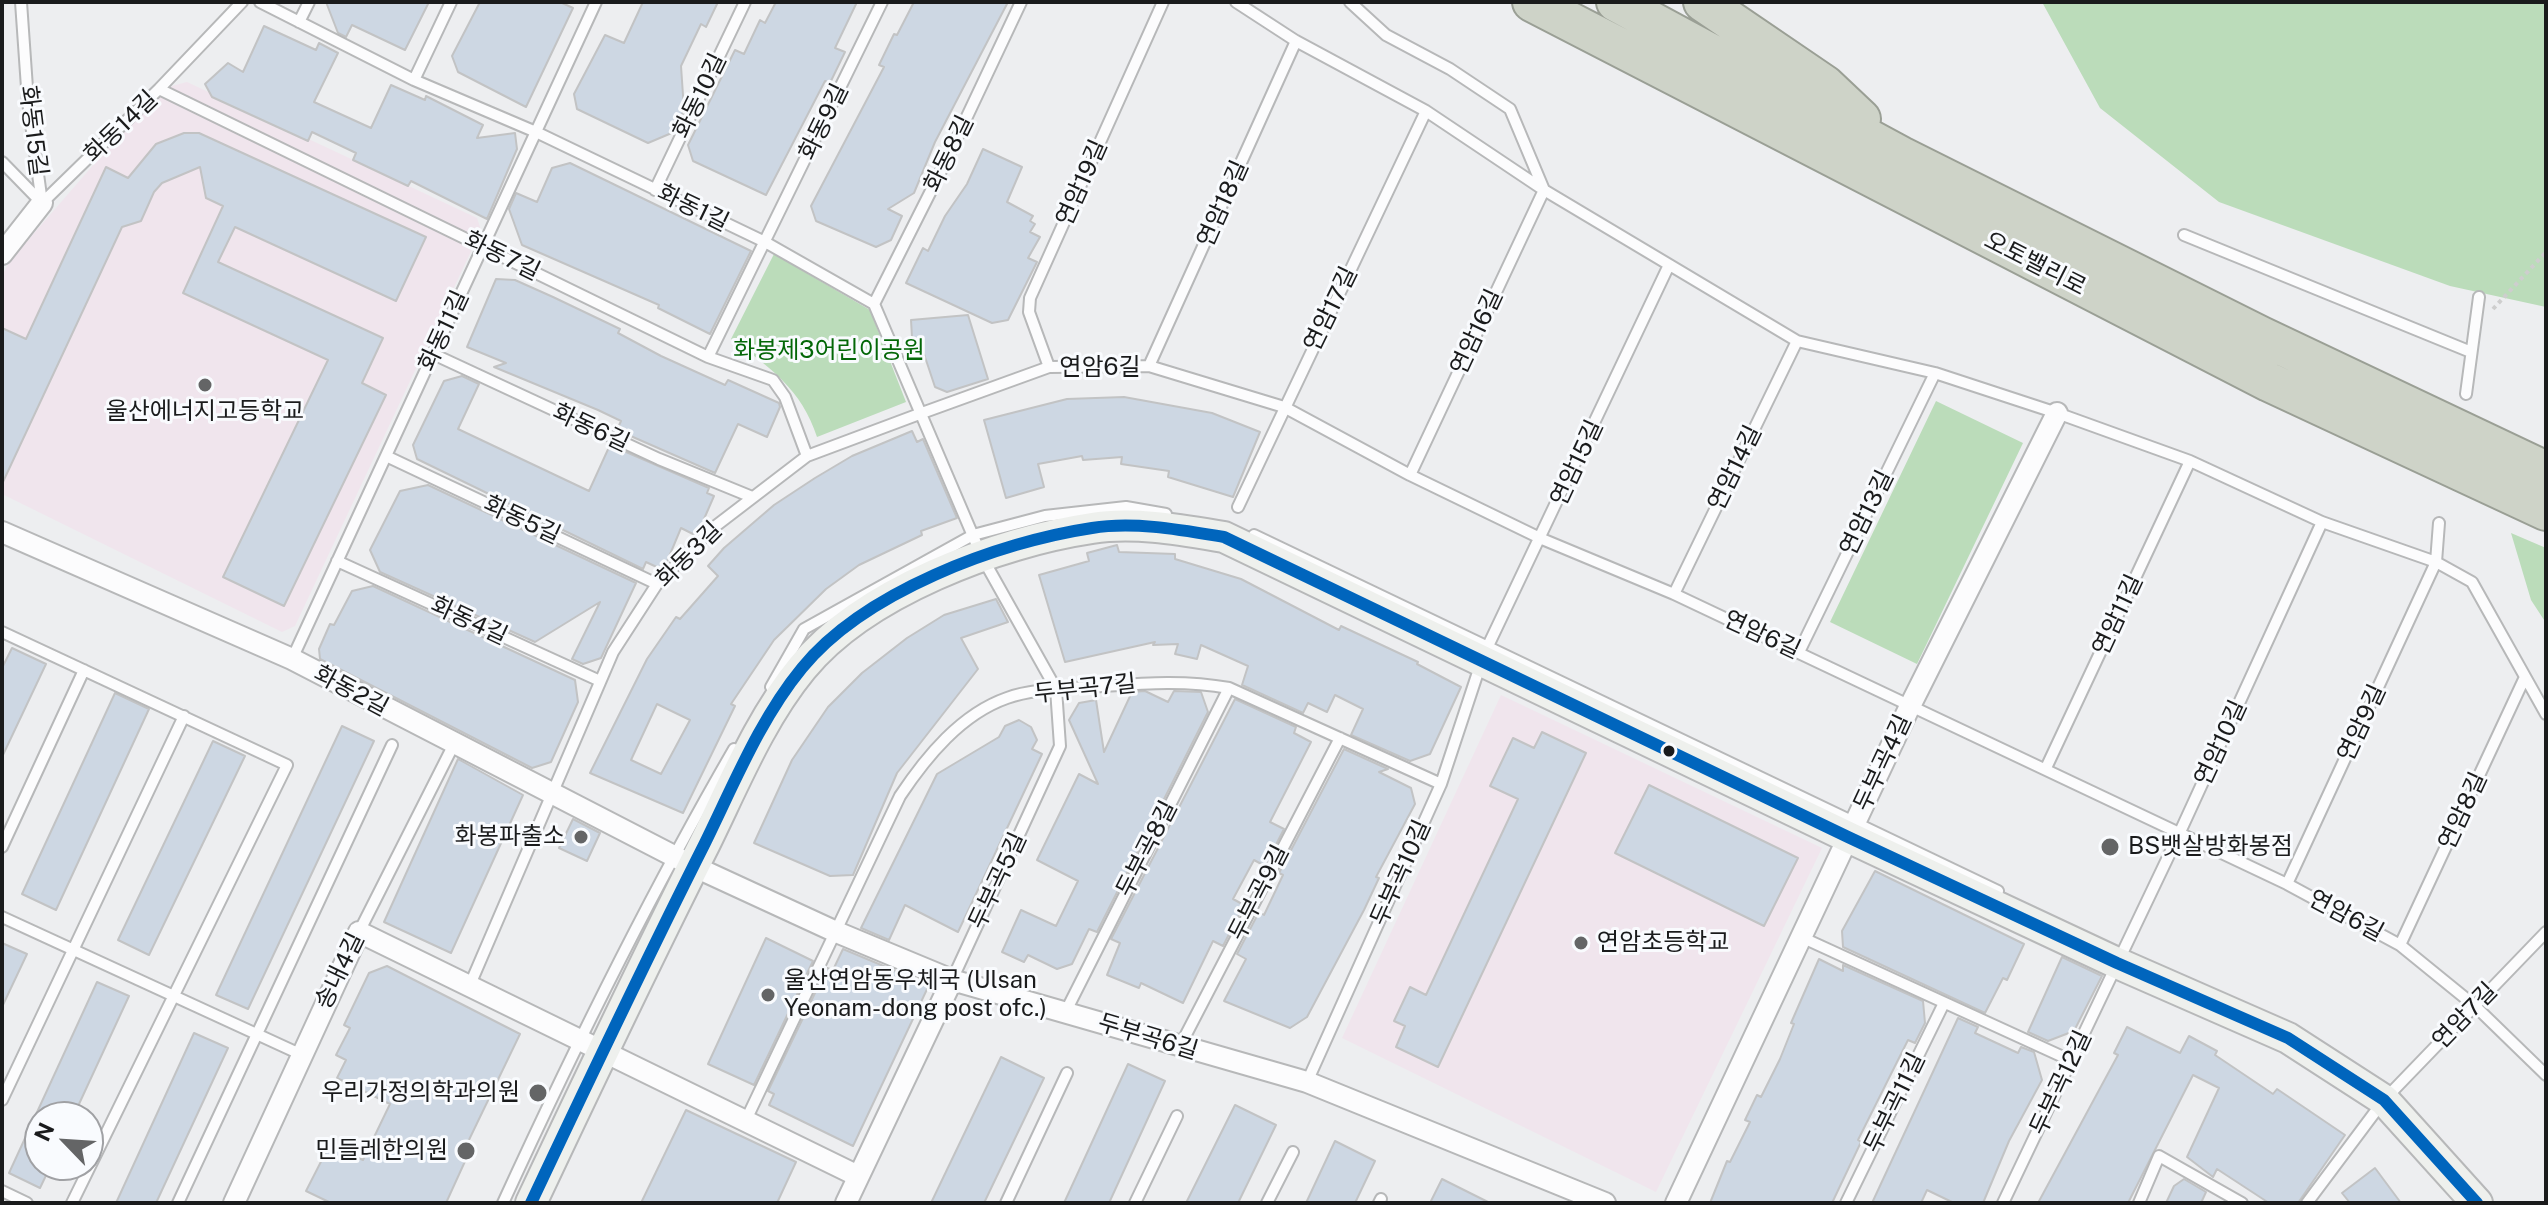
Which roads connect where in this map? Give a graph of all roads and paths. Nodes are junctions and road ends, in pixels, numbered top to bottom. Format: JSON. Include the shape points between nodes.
{"nodes":[{"id":1,"x":21,"y":2,"type":"edge"},
{"id":2,"x":242,"y":2,"type":"edge"},
{"id":3,"x":260,"y":2,"type":"edge"},
{"id":4,"x":309,"y":2,"type":"edge"},
{"id":5,"x":451,"y":2,"type":"edge"},
{"id":6,"x":596,"y":2,"type":"edge"},
{"id":7,"x":745,"y":2,"type":"edge"},
{"id":8,"x":882,"y":2,"type":"edge"},
{"id":9,"x":1021,"y":2,"type":"edge"},
{"id":10,"x":1163,"y":2,"type":"edge"},
{"id":11,"x":1236,"y":2,"type":"edge"},
{"id":12,"x":1350,"y":2,"type":"edge"},
{"id":13,"x":1532,"y":2,"type":"edge"},
{"id":14,"x":1616,"y":2,"type":"edge"},
{"id":15,"x":1703,"y":2,"type":"edge"},
{"id":16,"x":299,"y":22,"type":"junction"},
{"id":17,"x":1296,"y":41,"type":"junction"},
{"id":18,"x":414,"y":80,"type":"junction"},
{"id":19,"x":159,"y":89,"type":"junction"},
{"id":20,"x":1426,"y":111,"type":"junction"},
{"id":21,"x":536,"y":132,"type":"junction"},
{"id":22,"x":1901,"y":156,"type":"junction"},
{"id":23,"x":2,"y":162,"type":"edge"},
{"id":24,"x":655,"y":190,"type":"junction"},
{"id":25,"x":1544,"y":190,"type":"junction"},
{"id":26,"x":42,"y":203,"type":"junction"},
{"id":27,"x":2184,"y":235,"type":"dead end"},
{"id":28,"x":765,"y":242,"type":"junction"},
{"id":29,"x":483,"y":247,"type":"junction"},
{"id":30,"x":2546,"y":252,"type":"edge"},
{"id":31,"x":2,"y":254,"type":"edge"},
{"id":32,"x":1669,"y":265,"type":"junction"},
{"id":33,"x":2479,"y":297,"type":"dead end"},
{"id":34,"x":874,"y":304,"type":"junction"},
{"id":35,"x":2475,"y":324,"type":"junction"},
{"id":36,"x":1797,"y":341,"type":"junction"},
{"id":37,"x":2471,"y":352,"type":"junction"},
{"id":38,"x":433,"y":354,"type":"junction"},
{"id":39,"x":708,"y":357,"type":"junction"},
{"id":40,"x":1149,"y":366,"type":"junction"},
{"id":41,"x":1049,"y":367,"type":"junction"},
{"id":42,"x":1935,"y":373,"type":"junction"},
{"id":43,"x":2466,"y":394,"type":"dead end"},
{"id":44,"x":2412,"y":406,"type":"junction"},
{"id":45,"x":1284,"y":407,"type":"junction"},
{"id":46,"x":922,"y":413,"type":"junction"},
{"id":47,"x":2057,"y":413,"type":"junction"},
{"id":48,"x":2546,"y":447,"type":"edge"},
{"id":49,"x":386,"y":456,"type":"junction"},
{"id":50,"x":807,"y":456,"type":"junction"},
{"id":51,"x":2190,"y":461,"type":"junction"},
{"id":52,"x":2546,"y":471,"type":"edge"},
{"id":53,"x":1410,"y":475,"type":"junction"},
{"id":54,"x":752,"y":497,"type":"junction"},
{"id":55,"x":1238,"y":507,"type":"dead end"},
{"id":56,"x":2546,"y":511,"type":"edge"},
{"id":57,"x":1186,"y":517,"type":"dead end"},
{"id":58,"x":2322,"y":522,"type":"junction"},
{"id":59,"x":2439,"y":523,"type":"dead end"},
{"id":60,"x":2,"y":532,"type":"edge"},
{"id":61,"x":1542,"y":539,"type":"junction"},
{"id":62,"x":978,"y":546,"type":"junction"},
{"id":63,"x":337,"y":561,"type":"junction"},
{"id":64,"x":2436,"y":562,"type":"junction"},
{"id":65,"x":657,"y":584,"type":"junction"},
{"id":66,"x":1674,"y":594,"type":"junction"},
{"id":67,"x":2,"y":632,"type":"edge"},
{"id":68,"x":1485,"y":652,"type":"junction"},
{"id":69,"x":1799,"y":652,"type":"junction"},
{"id":70,"x":292,"y":659,"type":"junction"},
{"id":71,"x":84,"y":670,"type":"junction"},
{"id":72,"x":2525,"y":677,"type":"junction"},
{"id":73,"x":600,"y":681,"type":"junction"},
{"id":74,"x":1229,"y":688,"type":"junction"},
{"id":75,"x":1056,"y":689,"type":"junction"},
{"id":76,"x":765,"y":696,"type":"dead end"},
{"id":77,"x":1910,"y":706,"type":"junction"},
{"id":78,"x":2546,"y":714,"type":"edge"},
{"id":79,"x":184,"y":716,"type":"junction"},
{"id":80,"x":742,"y":736,"type":"dead end"},
{"id":81,"x":1340,"y":738,"type":"junction"},
{"id":82,"x":454,"y":744,"type":"junction"},
{"id":83,"x":392,"y":745,"type":"dead end"},
{"id":84,"x":2046,"y":768,"type":"junction"},
{"id":85,"x":1441,"y":784,"type":"junction"},
{"id":86,"x":552,"y":793,"type":"junction"},
{"id":87,"x":1852,"y":829,"type":"junction"},
{"id":88,"x":2180,"y":832,"type":"junction"},
{"id":89,"x":2,"y":847,"type":"edge"},
{"id":90,"x":683,"y":861,"type":"junction"},
{"id":91,"x":2287,"y":884,"type":"junction"},
{"id":92,"x":2010,"y":897,"type":"dead end"},
{"id":93,"x":2,"y":917,"type":"edge"},
{"id":94,"x":834,"y":931,"type":"junction"},
{"id":95,"x":2080,"y":931,"type":"dead end"},
{"id":96,"x":359,"y":932,"type":"junction"},
{"id":97,"x":2546,"y":932,"type":"edge"},
{"id":98,"x":1801,"y":937,"type":"junction"},
{"id":99,"x":2400,"y":945,"type":"junction"},
{"id":100,"x":72,"y":949,"type":"junction"},
{"id":101,"x":2119,"y":958,"type":"junction"},
{"id":102,"x":952,"y":980,"type":"junction"},
{"id":103,"x":469,"y":987,"type":"junction"},
{"id":104,"x":173,"y":995,"type":"junction"},
{"id":105,"x":1944,"y":1003,"type":"junction"},
{"id":106,"x":2475,"y":1006,"type":"junction"},
{"id":107,"x":1066,"y":1011,"type":"junction"},
{"id":108,"x":257,"y":1034,"type":"junction"},
{"id":109,"x":590,"y":1045,"type":"junction"},
{"id":110,"x":1179,"y":1048,"type":"junction"},
{"id":111,"x":300,"y":1054,"type":"junction"},
{"id":112,"x":2072,"y":1061,"type":"junction"},
{"id":113,"x":1067,"y":1073,"type":"dead end"},
{"id":114,"x":2546,"y":1075,"type":"edge"},
{"id":115,"x":1307,"y":1082,"type":"junction"},
{"id":116,"x":2,"y":1100,"type":"edge"},
{"id":117,"x":2384,"y":1100,"type":"junction"},
{"id":118,"x":1177,"y":1116,"type":"dead end"},
{"id":119,"x":745,"y":1122,"type":"junction"},
{"id":120,"x":1293,"y":1152,"type":"dead end"},
{"id":121,"x":858,"y":1176,"type":"junction"},
{"id":122,"x":2,"y":1191,"type":"edge"},
{"id":123,"x":27,"y":1203,"type":"edge"},
{"id":124,"x":72,"y":1203,"type":"edge"},
{"id":125,"x":178,"y":1203,"type":"edge"},
{"id":126,"x":234,"y":1203,"type":"edge"},
{"id":127,"x":503,"y":1203,"type":"edge"},
{"id":128,"x":531,"y":1203,"type":"edge"},
{"id":129,"x":846,"y":1203,"type":"edge"},
{"id":130,"x":1006,"y":1203,"type":"edge"},
{"id":131,"x":1135,"y":1203,"type":"edge"},
{"id":132,"x":1267,"y":1203,"type":"edge"},
{"id":133,"x":1605,"y":1203,"type":"edge"},
{"id":134,"x":1676,"y":1203,"type":"edge"},
{"id":135,"x":1846,"y":1203,"type":"edge"},
{"id":136,"x":2003,"y":1203,"type":"edge"},
{"id":137,"x":2139,"y":1203,"type":"edge"},
{"id":138,"x":2242,"y":1203,"type":"edge"},
{"id":139,"x":2307,"y":1203,"type":"edge"},
{"id":140,"x":2477,"y":1203,"type":"edge"}],
"edges":[{"from":1,"to":26,"type":"lane","name":"화동15길"},
{"from":2,"to":19,"type":"lane","name":"화동14길"},
{"from":3,"to":16,"type":"lane","name":"화동1길"},
{"from":4,"to":16,"type":"lane"},
{"from":5,"to":18,"type":"lane"},
{"from":6,"to":21,"type":"lane","name":"화동11길"},
{"from":7,"to":24,"type":"lane","name":"화동10길"},
{"from":8,"to":28,"type":"lane","name":"화동9길"},
{"from":9,"to":34,"type":"lane","name":"화동8길"},
{"from":10,"to":41,"type":"lane","name":"연암19길","via":[[1030,298],[1029,312]]},
{"from":11,"to":17,"type":"lane"},
{"from":12,"to":25,"type":"lane","via":[[1386,35],[1510,109]]},
{"from":13,"to":56,"type":"highway","name":"오토밸리로","via":[[2255,375]]},
{"from":14,"to":22,"type":"highway","name":"오토밸리로"},
{"from":15,"to":22,"type":"highway","via":[[1825,85]]},
{"from":16,"to":18,"type":"lane","name":"화동1길"},
{"from":17,"to":20,"type":"lane"},
{"from":17,"to":40,"type":"lane","name":"연암18길"},
{"from":18,"to":21,"type":"lane","name":"화동1길"},
{"from":19,"to":26,"type":"lane","name":"화동14길"},
{"from":19,"to":29,"type":"lane","name":"화동7길"},
{"from":20,"to":25,"type":"lane"},
{"from":20,"to":45,"type":"lane","name":"연암17길"},
{"from":21,"to":24,"type":"lane","name":"화동1길"},
{"from":21,"to":29,"type":"lane","name":"화동11길"},
{"from":22,"to":44,"type":"highway","name":"오토밸리로"},
{"from":23,"to":26,"type":"lane","name":"화동15길"},
{"from":24,"to":28,"type":"lane","name":"화동1길"},
{"from":25,"to":32,"type":"lane"},
{"from":25,"to":53,"type":"lane","name":"연암16길"},
{"from":26,"to":31,"type":"street","name":"화동14길"},
{"from":27,"to":37,"type":"lane"},
{"from":28,"to":34,"type":"lane","name":"화동1길"},
{"from":28,"to":39,"type":"lane","name":"화동9길"},
{"from":29,"to":38,"type":"lane","name":"화동11길"},
{"from":29,"to":39,"type":"lane","name":"화동7길"},
{"from":30,"to":35,"type":"path"},
{"from":32,"to":36,"type":"lane"},
{"from":32,"to":61,"type":"lane","name":"연암15길"},
{"from":33,"to":35,"type":"lane"},
{"from":34,"to":46,"type":"lane"},
{"from":35,"to":37,"type":"lane"},
{"from":36,"to":42,"type":"lane"},
{"from":36,"to":66,"type":"lane","name":"연암14길"},
{"from":37,"to":43,"type":"lane"},
{"from":38,"to":49,"type":"lane","name":"화동11길"},
{"from":38,"to":54,"type":"lane","name":"화동6길"},
{"from":39,"to":50,"type":"lane","name":"화동7길","via":[[773,380],[785,397]]},
{"from":40,"to":41,"type":"lane","name":"연암6길"},
{"from":40,"to":45,"type":"lane","name":"연암6길"},
{"from":41,"to":46,"type":"lane","name":"연암6길"},
{"from":42,"to":47,"type":"lane"},
{"from":42,"to":69,"type":"lane","name":"연암13길"},
{"from":44,"to":48,"type":"highway"},
{"from":44,"to":52,"type":"highway","name":"오토밸리로"},
{"from":45,"to":53,"type":"lane","name":"연암6길"},
{"from":45,"to":55,"type":"lane","name":"연암17길"},
{"from":46,"to":50,"type":"lane","name":"화동3길"},
{"from":46,"to":62,"type":"lane"},
{"from":47,"to":51,"type":"lane"},
{"from":47,"to":77,"type":"street","name":"두부곡4길"},
{"from":49,"to":63,"type":"lane","name":"화동11길"},
{"from":49,"to":65,"type":"lane","name":"화동5길"},
{"from":50,"to":54,"type":"lane","name":"화동3길"},
{"from":51,"to":58,"type":"lane"},
{"from":51,"to":84,"type":"lane","name":"연암11길"},
{"from":53,"to":61,"type":"lane","name":"연암6길"},
{"from":54,"to":65,"type":"lane","name":"화동3길"},
{"from":57,"to":62,"type":"lane","via":[[1126,507],[1045,516]]},
{"from":58,"to":64,"type":"lane"},
{"from":58,"to":88,"type":"lane","name":"연암10길"},
{"from":59,"to":64,"type":"lane"},
{"from":60,"to":70,"type":"street","name":"화동2길"},
{"from":61,"to":66,"type":"lane","name":"연암6길"},
{"from":61,"to":68,"type":"lane","name":"연암15길"},
{"from":62,"to":68,"type":"street","via":[[1093,528],[1231,534]]},
{"from":62,"to":75,"type":"lane","name":"두부곡5길"},
{"from":62,"to":76,"type":"lane","via":[[804,629]]},
{"from":62,"to":90,"type":"street","via":[[874,607],[803,667]]},
{"from":63,"to":70,"type":"lane","name":"화동11길"},
{"from":63,"to":73,"type":"lane","name":"화동4길"},
{"from":64,"to":72,"type":"lane","via":[[2472,582]]},
{"from":64,"to":91,"type":"lane","name":"연암9길"},
{"from":65,"to":73,"type":"lane","name":"화동3길"},
{"from":66,"to":69,"type":"lane","name":"연암6길"},
{"from":67,"to":71,"type":"lane"},
{"from":68,"to":85,"type":"lane","name":"두부곡10길"},
{"from":68,"to":87,"type":"street"},
{"from":69,"to":77,"type":"lane","name":"연암6길"},
{"from":70,"to":82,"type":"street","name":"화동2길"},
{"from":71,"to":79,"type":"lane"},
{"from":71,"to":89,"type":"lane"},
{"from":72,"to":78,"type":"lane"},
{"from":72,"to":99,"type":"lane","name":"연암8길"},
{"from":73,"to":86,"type":"lane","name":"화동3길"},
{"from":74,"to":75,"type":"lane","name":"두부곡7길","via":[[1157,682]]},
{"from":74,"to":81,"type":"lane","name":"두부곡7길"},
{"from":74,"to":107,"type":"lane","name":"두부곡8길"},
{"from":75,"to":94,"type":"lane","name":"두부곡7길","via":[[1007,698],[966,722],[927,755],[900,796]]},
{"from":75,"to":102,"type":"lane","name":"두부곡5길","via":[[1060,746]]},
{"from":77,"to":84,"type":"lane","name":"연암6길"},
{"from":77,"to":87,"type":"street","name":"두부곡4길"},
{"from":79,"to":100,"type":"lane"},
{"from":79,"to":104,"type":"lane","via":[[287,765]]},
{"from":80,"to":90,"type":"lane"},
{"from":81,"to":85,"type":"lane","name":"두부곡7길"},
{"from":81,"to":110,"type":"lane","name":"두부곡9길"},
{"from":82,"to":86,"type":"street","name":"화동2길"},
{"from":82,"to":96,"type":"lane","name":"송내4길"},
{"from":83,"to":108,"type":"lane"},
{"from":84,"to":88,"type":"lane","name":"연암6길"},
{"from":85,"to":115,"type":"lane","name":"두부곡10길"},
{"from":86,"to":90,"type":"street","name":"화동2길"},
{"from":86,"to":103,"type":"lane","name":"화동3길"},
{"from":87,"to":92,"type":"lane"},
{"from":87,"to":98,"type":"street","name":"두부곡4길"},
{"from":87,"to":101,"type":"street"},
{"from":88,"to":91,"type":"lane","name":"연암6길"},
{"from":88,"to":101,"type":"lane","name":"연암10길"},
{"from":90,"to":94,"type":"street","name":"두부곡6길"},
{"from":90,"to":109,"type":"street"},
{"from":91,"to":99,"type":"lane","name":"연암6길"},
{"from":93,"to":100,"type":"lane"},
{"from":94,"to":102,"type":"street","name":"두부곡6길"},
{"from":94,"to":119,"type":"lane","name":"두부곡7길"},
{"from":95,"to":101,"type":"lane"},
{"from":96,"to":103,"type":"street"},
{"from":96,"to":111,"type":"street","name":"송내4길"},
{"from":97,"to":106,"type":"lane","name":"연암7길"},
{"from":98,"to":105,"type":"lane"},
{"from":98,"to":134,"type":"street","name":"두부곡4길"},
{"from":99,"to":106,"type":"lane","name":"연암6길"},
{"from":100,"to":104,"type":"lane"},
{"from":100,"to":116,"type":"lane"},
{"from":101,"to":112,"type":"lane","name":"두부곡12길"},
{"from":101,"to":117,"type":"street","via":[[2288,1038]]},
{"from":102,"to":107,"type":"street","name":"두부곡6길"},
{"from":102,"to":121,"type":"street","name":"두부곡5길"},
{"from":103,"to":109,"type":"street"},
{"from":104,"to":108,"type":"lane"},
{"from":104,"to":124,"type":"lane"},
{"from":105,"to":112,"type":"lane"},
{"from":105,"to":135,"type":"lane","name":"두부곡11길"},
{"from":106,"to":114,"type":"lane","name":"연암6길"},
{"from":106,"to":117,"type":"lane","name":"연암7길"},
{"from":107,"to":110,"type":"street","name":"두부곡6길"},
{"from":108,"to":111,"type":"lane"},
{"from":108,"to":125,"type":"lane"},
{"from":109,"to":119,"type":"street"},
{"from":109,"to":127,"type":"lane"},
{"from":109,"to":128,"type":"street"},
{"from":110,"to":115,"type":"street","name":"두부곡6길"},
{"from":111,"to":126,"type":"street","name":"송내4길"},
{"from":112,"to":136,"type":"lane","name":"두부곡12길"},
{"from":113,"to":130,"type":"lane"},
{"from":115,"to":133,"type":"street","name":"두부곡6길"},
{"from":117,"to":139,"type":"lane","name":"연암7길"},
{"from":117,"to":140,"type":"street"},
{"from":118,"to":131,"type":"lane"},
{"from":119,"to":121,"type":"street"},
{"from":120,"to":132,"type":"lane"},
{"from":121,"to":129,"type":"street","name":"두부곡5길"},
{"from":122,"to":123,"type":"lane"},
{"from":137,"to":138,"type":"lane","via":[[2159,1156]]}]}
